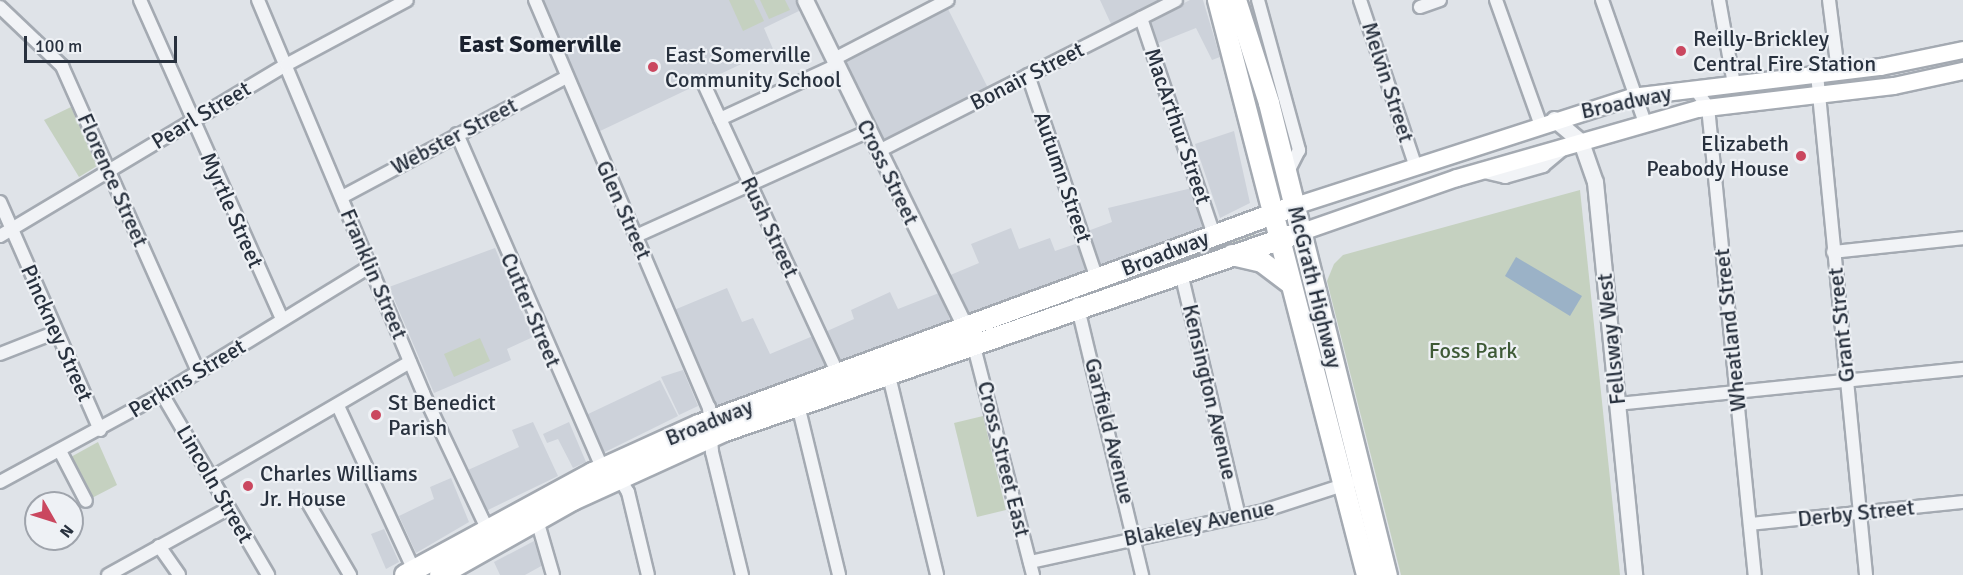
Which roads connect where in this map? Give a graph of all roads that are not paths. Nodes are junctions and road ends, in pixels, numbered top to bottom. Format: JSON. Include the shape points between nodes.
{"nodes":[{"id":1,"x":140,"y":0,"type":"edge"},
{"id":2,"x":258,"y":0,"type":"edge"},
{"id":3,"x":406,"y":0,"type":"edge"},
{"id":4,"x":535,"y":0,"type":"edge"},
{"id":5,"x":805,"y":0,"type":"edge"},
{"id":6,"x":948,"y":0,"type":"edge"},
{"id":7,"x":1176,"y":0,"type":"edge"},
{"id":8,"x":1218,"y":0,"type":"edge"},
{"id":9,"x":1236,"y":0,"type":"edge"},
{"id":10,"x":1258,"y":0,"type":"edge"},
{"id":11,"x":1360,"y":0,"type":"edge"},
{"id":12,"x":1440,"y":0,"type":"edge"},
{"id":13,"x":1496,"y":0,"type":"edge"},
{"id":14,"x":1602,"y":0,"type":"edge"},
{"id":15,"x":1719,"y":0,"type":"edge"},
{"id":16,"x":1829,"y":0,"type":"edge"},
{"id":17,"x":0,"y":7,"type":"edge"},
{"id":18,"x":1420,"y":7,"type":"dead end"},
{"id":19,"x":1141,"y":18,"type":"junction"},
{"id":20,"x":1963,"y":50,"type":"edge"},
{"id":21,"x":835,"y":62,"type":"junction"},
{"id":22,"x":286,"y":65,"type":"junction"},
{"id":23,"x":1960,"y":70,"type":"edge"},
{"id":24,"x":1838,"y":71,"type":"junction"},
{"id":25,"x":1817,"y":74,"type":"junction"},
{"id":26,"x":1028,"y":75,"type":"junction"},
{"id":27,"x":567,"y":77,"type":"junction"},
{"id":28,"x":1771,"y":80,"type":"junction"},
{"id":29,"x":703,"y":82,"type":"dead end"},
{"id":30,"x":1734,"y":84,"type":"junction"},
{"id":31,"x":1695,"y":89,"type":"junction"},
{"id":32,"x":1820,"y":94,"type":"junction"},
{"id":33,"x":1632,"y":97,"type":"junction"},
{"id":34,"x":1773,"y":100,"type":"junction"},
{"id":35,"x":1708,"y":107,"type":"junction"},
{"id":36,"x":720,"y":119,"type":"junction"},
{"id":37,"x":193,"y":120,"type":"junction"},
{"id":38,"x":1547,"y":121,"type":"junction"},
{"id":39,"x":1645,"y":123,"type":"junction"},
{"id":40,"x":869,"y":131,"type":"junction"},
{"id":41,"x":457,"y":134,"type":"junction"},
{"id":42,"x":1573,"y":144,"type":"junction"},
{"id":43,"x":879,"y":151,"type":"junction"},
{"id":44,"x":1415,"y":164,"type":"junction"},
{"id":45,"x":109,"y":170,"type":"junction"},
{"id":46,"x":1287,"y":174,"type":"junction"},
{"id":47,"x":750,"y":184,"type":"junction"},
{"id":48,"x":342,"y":197,"type":"junction"},
{"id":49,"x":0,"y":202,"type":"edge"},
{"id":50,"x":1295,"y":206,"type":"junction"},
{"id":51,"x":1273,"y":213,"type":"junction"},
{"id":52,"x":12,"y":229,"type":"junction"},
{"id":53,"x":1302,"y":232,"type":"junction"},
{"id":54,"x":1214,"y":235,"type":"junction"},
{"id":55,"x":0,"y":236,"type":"edge"},
{"id":56,"x":636,"y":236,"type":"junction"},
{"id":57,"x":1963,"y":238,"type":"edge"},
{"id":58,"x":1280,"y":240,"type":"junction"},
{"id":59,"x":1833,"y":252,"type":"junction"},
{"id":60,"x":1232,"y":255,"type":"junction"},
{"id":61,"x":369,"y":267,"type":"junction"},
{"id":62,"x":1181,"y":273,"type":"junction"},
{"id":63,"x":1097,"y":279,"type":"junction"},
{"id":64,"x":1291,"y":284,"type":"junction"},
{"id":65,"x":1072,"y":289,"type":"junction"},
{"id":66,"x":1078,"y":308,"type":"junction"},
{"id":67,"x":282,"y":319,"type":"junction"},
{"id":68,"x":56,"y":332,"type":"junction"},
{"id":69,"x":969,"y":335,"type":"junction"},
{"id":70,"x":0,"y":354,"type":"edge"},
{"id":71,"x":410,"y":362,"type":"junction"},
{"id":72,"x":1963,"y":369,"type":"edge"},
{"id":73,"x":198,"y":372,"type":"junction"},
{"id":74,"x":837,"y":372,"type":"junction"},
{"id":75,"x":888,"y":372,"type":"junction"},
{"id":76,"x":1846,"y":382,"type":"junction"},
{"id":77,"x":1737,"y":393,"type":"junction"},
{"id":78,"x":162,"y":394,"type":"junction"},
{"id":79,"x":796,"y":396,"type":"junction"},
{"id":80,"x":1617,"y":404,"type":"junction"},
{"id":81,"x":338,"y":406,"type":"junction"},
{"id":82,"x":710,"y":429,"type":"junction"},
{"id":83,"x":100,"y":430,"type":"junction"},
{"id":84,"x":60,"y":451,"type":"junction"},
{"id":85,"x":1360,"y":471,"type":"junction"},
{"id":86,"x":610,"y":473,"type":"junction"},
{"id":87,"x":213,"y":477,"type":"junction"},
{"id":88,"x":0,"y":482,"type":"edge"},
{"id":89,"x":1344,"y":488,"type":"junction"},
{"id":90,"x":86,"y":501,"type":"dead end"},
{"id":91,"x":307,"y":501,"type":"dead end"},
{"id":92,"x":1963,"y":502,"type":"edge"},
{"id":93,"x":229,"y":508,"type":"junction"},
{"id":94,"x":1238,"y":512,"type":"junction"},
{"id":95,"x":1860,"y":512,"type":"junction"},
{"id":96,"x":537,"y":520,"type":"junction"},
{"id":97,"x":1750,"y":524,"type":"junction"},
{"id":98,"x":491,"y":536,"type":"junction"},
{"id":99,"x":1134,"y":536,"type":"junction"},
{"id":100,"x":159,"y":546,"type":"junction"},
{"id":101,"x":1032,"y":569,"type":"edge"},
{"id":102,"x":1365,"y":570,"type":"edge"},
{"id":103,"x":412,"y":573,"type":"edge"},
{"id":104,"x":108,"y":575,"type":"edge"},
{"id":105,"x":179,"y":575,"type":"edge"},
{"id":106,"x":267,"y":575,"type":"edge"},
{"id":107,"x":350,"y":575,"type":"edge"},
{"id":108,"x":440,"y":575,"type":"edge"},
{"id":109,"x":554,"y":575,"type":"edge"},
{"id":110,"x":648,"y":575,"type":"edge"},
{"id":111,"x":742,"y":575,"type":"edge"},
{"id":112,"x":839,"y":575,"type":"edge"},
{"id":113,"x":937,"y":575,"type":"edge"},
{"id":114,"x":1142,"y":575,"type":"edge"},
{"id":115,"x":1387,"y":575,"type":"edge"},
{"id":116,"x":1634,"y":575,"type":"edge"},
{"id":117,"x":1755,"y":575,"type":"edge"},
{"id":118,"x":1866,"y":575,"type":"edge"}],
"edges":[{"from":1,"to":37,"type":"street","name":"Myrtle Street"},
{"from":2,"to":22,"type":"street","name":"Franklin Street"},
{"from":3,"to":22,"type":"street","name":"Pearl Street"},
{"from":4,"to":27,"type":"street","name":"Glen Street"},
{"from":5,"to":21,"type":"street","name":"Cross Street"},
{"from":6,"to":21,"type":"street"},
{"from":7,"to":19,"type":"street","name":"Bonair Street"},
{"from":8,"to":51,"type":"main road","name":"McGrath Highway"},
{"from":9,"to":46,"type":"main road","name":"McGrath Highway"},
{"from":10,"to":46,"type":"street","via":[[1299,149]]},
{"from":11,"to":44,"type":"street","name":"Melvin Street"},
{"from":12,"to":18,"type":"street"},
{"from":13,"to":38,"type":"street"},
{"from":14,"to":33,"type":"street","via":[[1633,85]]},
{"from":15,"to":30,"type":"street"},
{"from":16,"to":24,"type":"street"},
{"from":17,"to":45,"type":"street","name":"Florence Street","via":[[62,66]]},
{"from":19,"to":26,"type":"street","name":"Bonair Street"},
{"from":19,"to":54,"type":"street","name":"MacArthur Street"},
{"from":20,"to":24,"type":"main road","name":"Broadway"},
{"from":21,"to":36,"type":"street"},
{"from":21,"to":40,"type":"street","name":"Cross Street"},
{"from":22,"to":37,"type":"street","name":"Pearl Street"},
{"from":22,"to":48,"type":"street","name":"Franklin Street"},
{"from":23,"to":32,"type":"main road","name":"Broadway"},
{"from":24,"to":25,"type":"main road","name":"Broadway"},
{"from":25,"to":28,"type":"main road","name":"Broadway"},
{"from":25,"to":32,"type":"street","name":"Grant Street"},
{"from":26,"to":43,"type":"street","name":"Bonair Street"},
{"from":26,"to":63,"type":"street","name":"Autumn Street"},
{"from":27,"to":41,"type":"street","name":"Webster Street"},
{"from":27,"to":56,"type":"street","name":"Glen Street"},
{"from":28,"to":30,"type":"main road","name":"Broadway"},
{"from":28,"to":34,"type":"main road"},
{"from":29,"to":36,"type":"street","name":"Rush Street"},
{"from":30,"to":31,"type":"main road","name":"Broadway"},
{"from":31,"to":33,"type":"main road","name":"Broadway"},
{"from":31,"to":35,"type":"street"},
{"from":32,"to":34,"type":"main road","name":"Broadway"},
{"from":32,"to":59,"type":"street","name":"Grant Street"},
{"from":33,"to":38,"type":"main road","name":"Broadway"},
{"from":33,"to":39,"type":"street"},
{"from":34,"to":35,"type":"main road","name":"Broadway"},
{"from":35,"to":39,"type":"main road","name":"Broadway"},
{"from":35,"to":77,"type":"street","name":"Wheatland Street"},
{"from":36,"to":47,"type":"street","name":"Rush Street"},
{"from":37,"to":45,"type":"street","name":"Pearl Street"},
{"from":37,"to":67,"type":"street","name":"Myrtle Street"},
{"from":38,"to":42,"type":"street"},
{"from":38,"to":44,"type":"main road","name":"Broadway"},
{"from":39,"to":42,"type":"main road","name":"Broadway"},
{"from":40,"to":43,"type":"street","name":"Cross Street"},
{"from":40,"to":47,"type":"street"},
{"from":41,"to":48,"type":"street","name":"Webster Street"},
{"from":41,"to":86,"type":"street","name":"Cutter Street"},
{"from":42,"to":53,"type":"main road","name":"Broadway"},
{"from":42,"to":80,"type":"street","name":"Fellsway West","via":[[1595,182]]},
{"from":43,"to":69,"type":"street","name":"Cross Street"},
{"from":44,"to":50,"type":"main road","name":"Broadway"},
{"from":45,"to":52,"type":"street","name":"Pearl Street"},
{"from":45,"to":73,"type":"street","name":"Florence Street"},
{"from":46,"to":50,"type":"main road","name":"McGrath Highway"},
{"from":47,"to":56,"type":"street"},
{"from":47,"to":74,"type":"street","name":"Rush Street"},
{"from":48,"to":61,"type":"street","name":"Franklin Street"},
{"from":49,"to":52,"type":"street","name":"Pinckney Street"},
{"from":50,"to":51,"type":"main road","name":"Broadway"},
{"from":50,"to":53,"type":"main road","name":"McGrath Highway"},
{"from":51,"to":54,"type":"main road","name":"Broadway"},
{"from":51,"to":58,"type":"main road","name":"McGrath Highway"},
{"from":52,"to":55,"type":"street","name":"Pearl Street"},
{"from":52,"to":68,"type":"street","name":"Pinckney Street"},
{"from":53,"to":58,"type":"main road","name":"Broadway"},
{"from":53,"to":85,"type":"main road","name":"McGrath Highway"},
{"from":54,"to":63,"type":"main road","name":"Broadway"},
{"from":56,"to":82,"type":"street","name":"Glen Street","via":[[709,408]]},
{"from":57,"to":59,"type":"street"},
{"from":58,"to":60,"type":"main road","name":"Broadway"},
{"from":58,"to":64,"type":"main road","name":"McGrath Highway"},
{"from":59,"to":76,"type":"street","name":"Grant Street"},
{"from":60,"to":62,"type":"main road","name":"Broadway"},
{"from":60,"to":64,"type":"main road","via":[[1262,262]]},
{"from":61,"to":67,"type":"street","name":"Perkins Street"},
{"from":61,"to":71,"type":"street","name":"Franklin Street"},
{"from":62,"to":66,"type":"main road","name":"Broadway"},
{"from":62,"to":94,"type":"street","name":"Kensington Avenue"},
{"from":63,"to":65,"type":"main road","name":"Broadway"},
{"from":64,"to":89,"type":"main road","name":"McGrath Highway"},
{"from":65,"to":66,"type":"street","name":"Garfield Avenue"},
{"from":65,"to":69,"type":"main road","name":"Broadway"},
{"from":66,"to":69,"type":"main road","name":"Broadway"},
{"from":66,"to":99,"type":"street","name":"Garfield Avenue"},
{"from":67,"to":73,"type":"street","name":"Perkins Street"},
{"from":68,"to":70,"type":"street"},
{"from":68,"to":83,"type":"street","name":"Pinckney Street"},
{"from":69,"to":74,"type":"main road","name":"Broadway"},
{"from":69,"to":75,"type":"main road","name":"Broadway"},
{"from":69,"to":101,"type":"street","name":"Cross Street East"},
{"from":71,"to":81,"type":"street"},
{"from":71,"to":98,"type":"street","name":"Franklin Street"},
{"from":72,"to":76,"type":"street"},
{"from":73,"to":78,"type":"street","name":"Perkins Street"},
{"from":74,"to":79,"type":"main road","name":"Broadway"},
{"from":75,"to":79,"type":"main road","name":"Broadway"},
{"from":75,"to":113,"type":"street"},
{"from":76,"to":77,"type":"street"},
{"from":76,"to":95,"type":"street","name":"Grant Street"},
{"from":77,"to":80,"type":"street"},
{"from":77,"to":97,"type":"street","name":"Wheatland Street"},
{"from":78,"to":83,"type":"street","name":"Perkins Street"},
{"from":78,"to":87,"type":"street","name":"Lincoln Street"},
{"from":79,"to":82,"type":"main road","name":"Broadway"},
{"from":79,"to":112,"type":"street"},
{"from":80,"to":116,"type":"street","name":"Fellsway West"},
{"from":81,"to":87,"type":"street"},
{"from":81,"to":103,"type":"street"},
{"from":82,"to":86,"type":"main road","name":"Broadway"},
{"from":82,"to":111,"type":"street","name":"Glen Street"},
{"from":83,"to":84,"type":"street","name":"Perkins Street"},
{"from":84,"to":88,"type":"street","name":"Perkins Street"},
{"from":84,"to":90,"type":"street"},
{"from":85,"to":89,"type":"street"},
{"from":85,"to":115,"type":"main road","name":"McGrath Highway"},
{"from":86,"to":96,"type":"main road","name":"Broadway"},
{"from":86,"to":98,"type":"main road","name":"Broadway"},
{"from":86,"to":110,"type":"street","name":"Cutter Street"},
{"from":87,"to":93,"type":"street","name":"Lincoln Street"},
{"from":89,"to":94,"type":"street","name":"Blakeley Avenue","via":[[1260,512]]},
{"from":89,"to":102,"type":"main road","name":"McGrath Highway"},
{"from":91,"to":107,"type":"street"},
{"from":92,"to":95,"type":"street","name":"Derby Street"},
{"from":93,"to":100,"type":"street"},
{"from":93,"to":106,"type":"street","name":"Lincoln Street"},
{"from":94,"to":99,"type":"street","name":"Blakeley Avenue"},
{"from":95,"to":97,"type":"street","name":"Derby Street"},
{"from":95,"to":118,"type":"street","name":"Grant Street"},
{"from":96,"to":98,"type":"main road","name":"Broadway"},
{"from":96,"to":109,"type":"street"},
{"from":97,"to":117,"type":"street","name":"Wheatland Street"},
{"from":98,"to":103,"type":"main road","name":"Broadway"},
{"from":98,"to":108,"type":"main road","name":"Broadway"},
{"from":99,"to":101,"type":"street","name":"Blakeley Avenue"},
{"from":99,"to":114,"type":"street","name":"Garfield Avenue"},
{"from":100,"to":104,"type":"street"},
{"from":100,"to":105,"type":"street"}]}
